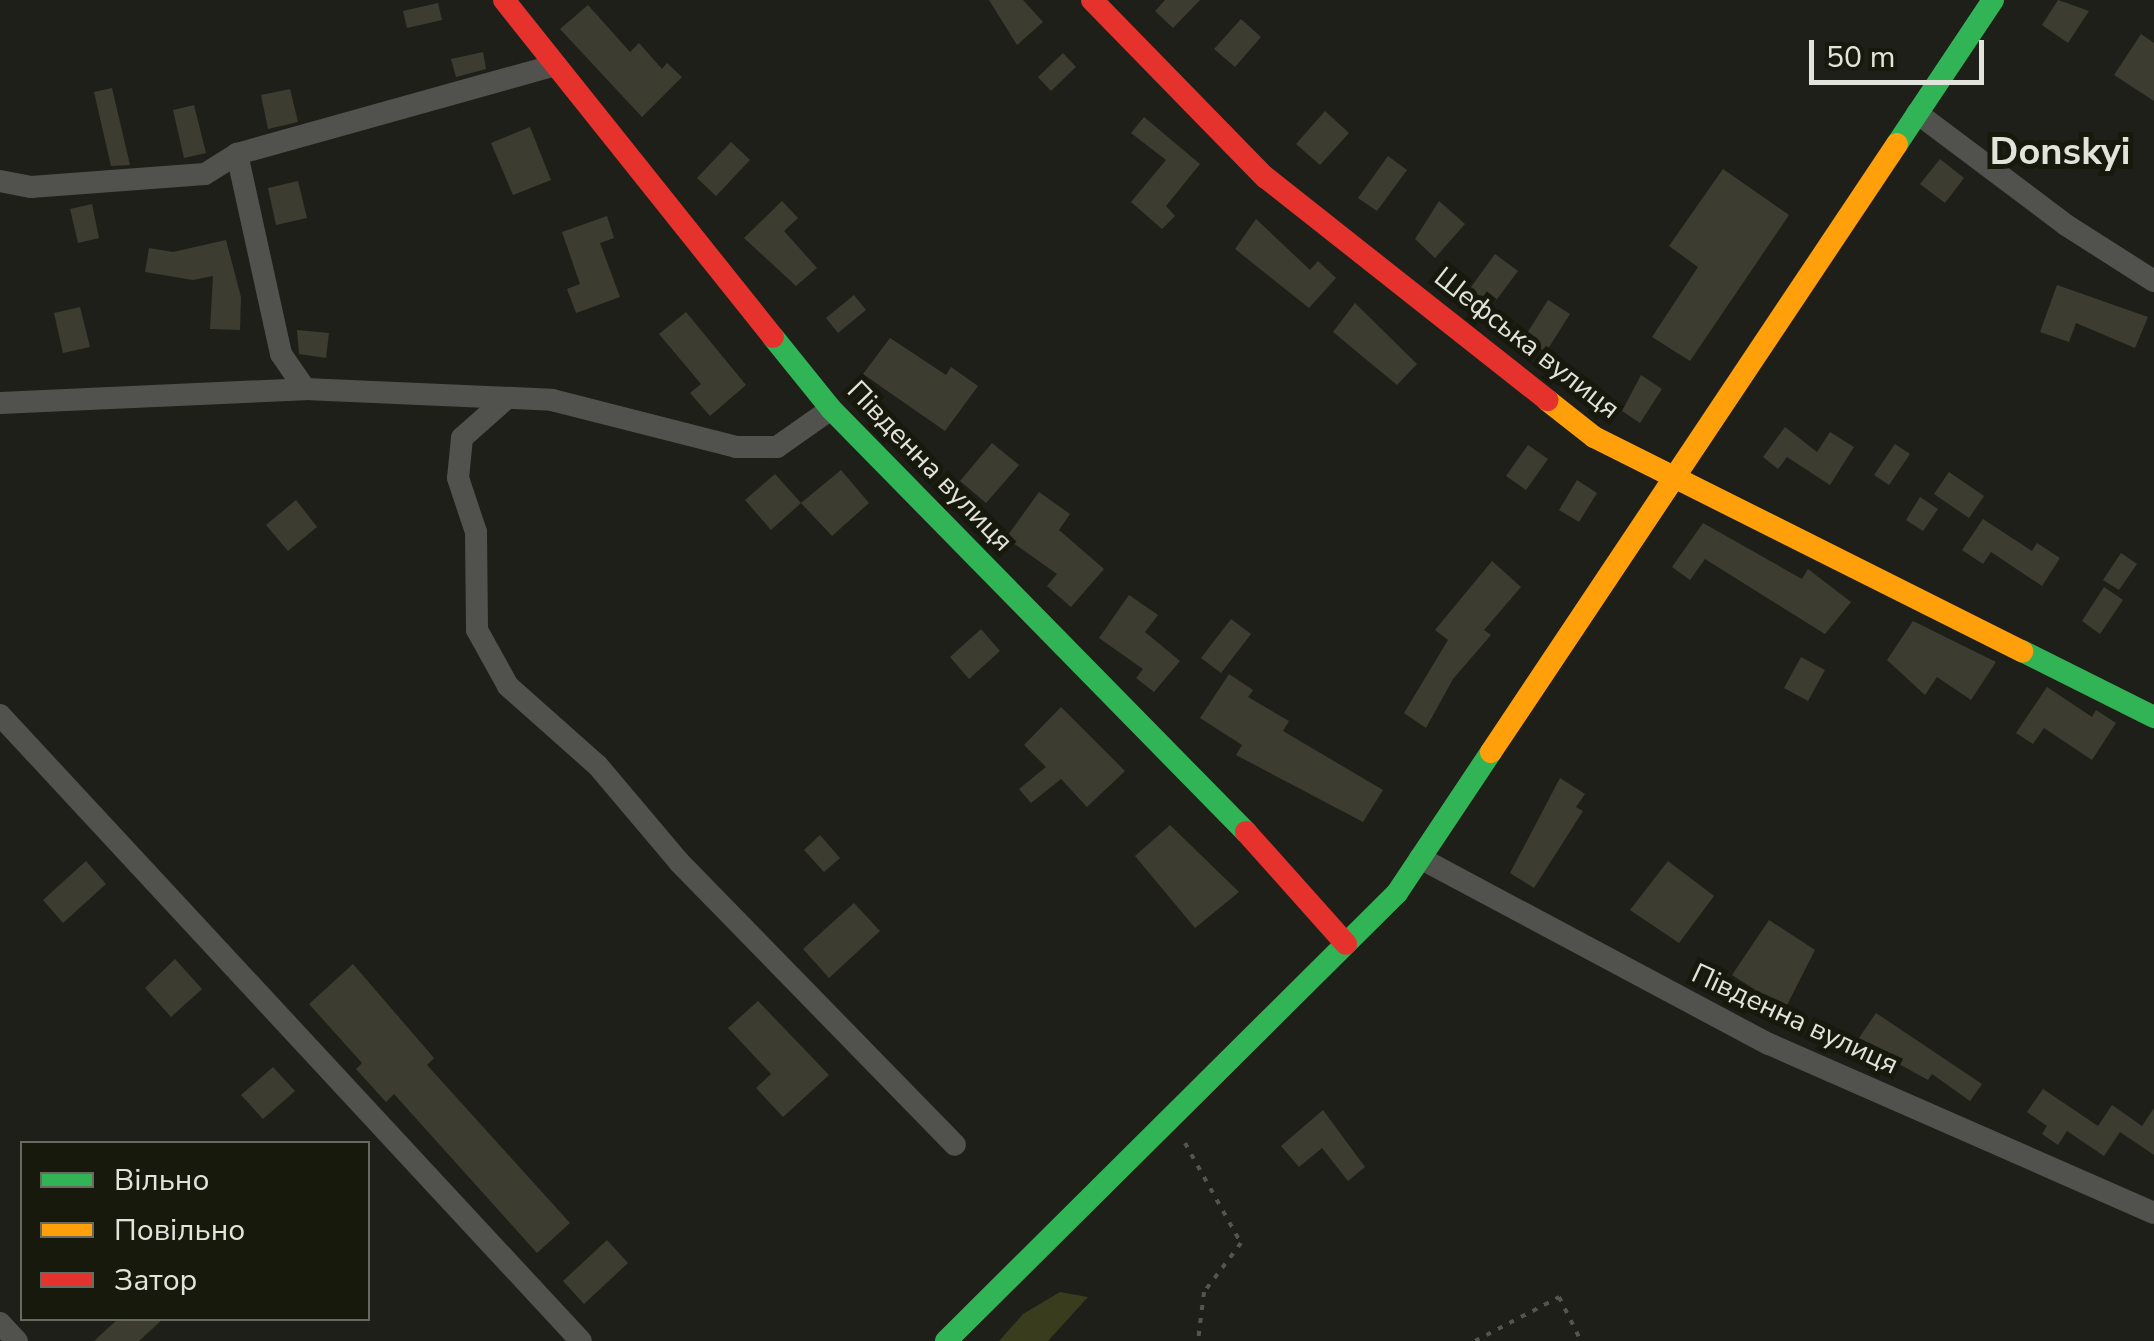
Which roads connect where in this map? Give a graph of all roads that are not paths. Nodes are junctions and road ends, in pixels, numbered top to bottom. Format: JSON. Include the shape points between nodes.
{"nodes":[{"id":1,"x":504,"y":0,"type":"edge"},
{"id":2,"x":1092,"y":0,"type":"edge"},
{"id":3,"x":1992,"y":0,"type":"edge"},
{"id":4,"x":556,"y":64,"type":"junction"},
{"id":5,"x":1917,"y":113,"type":"junction"},
{"id":6,"x":237,"y":154,"type":"junction"},
{"id":7,"x":0,"y":181,"type":"edge"},
{"id":8,"x":2154,"y":282,"type":"edge"},
{"id":9,"x":305,"y":389,"type":"junction"},
{"id":10,"x":508,"y":398,"type":"junction"},
{"id":11,"x":0,"y":404,"type":"edge"},
{"id":12,"x":831,"y":409,"type":"junction"},
{"id":13,"x":1675,"y":476,"type":"junction"},
{"id":14,"x":0,"y":714,"type":"edge"},
{"id":15,"x":2154,"y":717,"type":"edge"},
{"id":16,"x":1420,"y":858,"type":"junction"},
{"id":17,"x":1346,"y":944,"type":"junction"},
{"id":18,"x":955,"y":1145,"type":"dead end"},
{"id":19,"x":2154,"y":1213,"type":"edge"},
{"id":20,"x":0,"y":1323,"type":"edge"},
{"id":21,"x":17,"y":1341,"type":"edge"},
{"id":22,"x":580,"y":1341,"type":"edge"},
{"id":23,"x":946,"y":1341,"type":"edge"}],
"edges":[{"from":1,"to":4,"type":"street","name":"Південна вулиця"},
{"from":2,"to":13,"type":"street","name":"Шефська вулиця","via":[[1265,177],[1594,436]]},
{"from":3,"to":5,"type":"street"},
{"from":4,"to":6,"type":"street"},
{"from":4,"to":12,"type":"street","name":"Південна вулиця"},
{"from":5,"to":8,"type":"street"},
{"from":5,"to":13,"type":"street"},
{"from":6,"to":7,"type":"street","via":[[204,174],[31,187]]},
{"from":6,"to":9,"type":"street","via":[[281,354]]},
{"from":9,"to":10,"type":"street"},
{"from":9,"to":11,"type":"street","via":[[54,396]]},
{"from":10,"to":12,"type":"street","via":[[552,400],[736,448],[777,447]]},
{"from":10,"to":18,"type":"street","via":[[462,438],[458,478],[476,532],[477,630],[508,686],[598,766],[679,862]]},
{"from":12,"to":17,"type":"street","name":"Південна вулиця","via":[[1311,898]]},
{"from":13,"to":15,"type":"street","name":"Шефська вулиця"},
{"from":13,"to":16,"type":"street"},
{"from":14,"to":22,"type":"street"},
{"from":16,"to":17,"type":"street","via":[[1397,893]]},
{"from":16,"to":19,"type":"street","name":"Південна вулиця","via":[[1769,1044]]},
{"from":17,"to":23,"type":"street"},
{"from":20,"to":21,"type":"street"}]}
